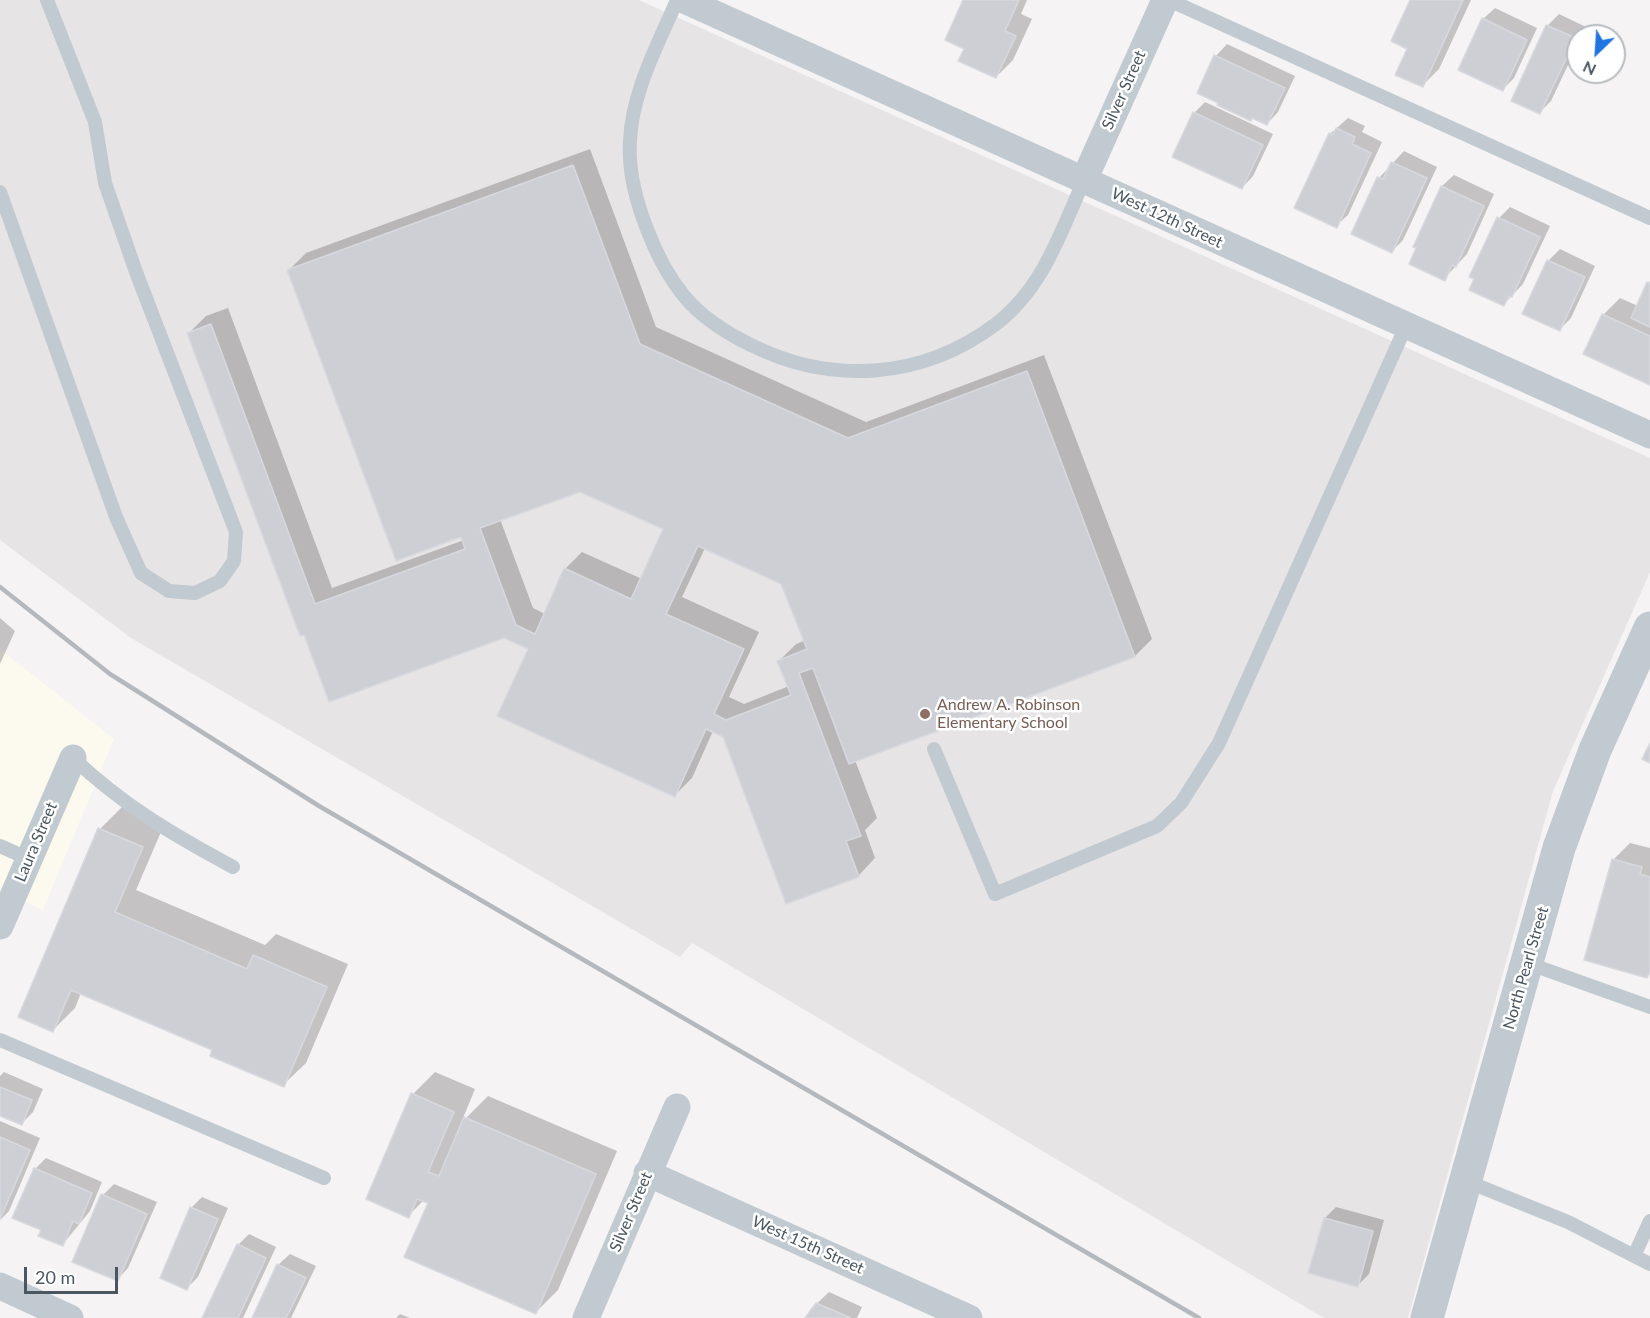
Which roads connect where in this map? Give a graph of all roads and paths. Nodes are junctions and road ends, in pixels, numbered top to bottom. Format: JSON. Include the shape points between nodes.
{"nodes":[{"id":1,"x":47,"y":0,"type":"edge"},
{"id":2,"x":677,"y":0,"type":"edge"},
{"id":3,"x":684,"y":0,"type":"edge"},
{"id":4,"x":1165,"y":0,"type":"edge"},
{"id":5,"x":1169,"y":0,"type":"edge"},
{"id":6,"x":1084,"y":180,"type":"junction"},
{"id":7,"x":0,"y":192,"type":"edge"},
{"id":8,"x":1650,"y":218,"type":"edge"},
{"id":9,"x":1406,"y":326,"type":"junction"},
{"id":10,"x":1650,"y":435,"type":"edge"},
{"id":11,"x":1650,"y":628,"type":"edge"},
{"id":12,"x":934,"y":749,"type":"dead end"},
{"id":13,"x":73,"y":758,"type":"joint"},
{"id":14,"x":0,"y":846,"type":"edge"},
{"id":15,"x":29,"y":859,"type":"junction"},
{"id":16,"x":233,"y":867,"type":"dead end"},
{"id":17,"x":0,"y":926,"type":"edge"},
{"id":18,"x":1527,"y":963,"type":"junction"},
{"id":19,"x":1650,"y":1007,"type":"edge"},
{"id":20,"x":0,"y":1040,"type":"edge"},
{"id":21,"x":677,"y":1107,"type":"dead end"},
{"id":22,"x":647,"y":1173,"type":"junction"},
{"id":23,"x":324,"y":1178,"type":"dead end"},
{"id":24,"x":1466,"y":1181,"type":"junction"},
{"id":25,"x":1650,"y":1221,"type":"edge"},
{"id":26,"x":1634,"y":1256,"type":"junction"},
{"id":27,"x":1650,"y":1264,"type":"edge"},
{"id":28,"x":0,"y":1286,"type":"edge"},
{"id":29,"x":70,"y":1318,"type":"edge"},
{"id":30,"x":586,"y":1318,"type":"edge"},
{"id":31,"x":969,"y":1318,"type":"edge"},
{"id":32,"x":1428,"y":1318,"type":"edge"}],
"edges":[{"from":1,"to":7,"type":"lane","via":[[95,122],[105,183],[136,272],[236,532],[234,561],[220,581],[195,593],[170,591],[141,573],[116,517]]},
{"from":2,"to":6,"type":"lane","via":[[638,93],[630,141],[635,198],[658,258],[685,297],[725,332],[783,360],[842,372],[894,369],[967,343],[997,324],[1030,292]]},
{"from":3,"to":6,"type":"street","name":"West 12th Street"},
{"from":4,"to":6,"type":"street","name":"Silver Street"},
{"from":5,"to":8,"type":"lane"},
{"from":6,"to":9,"type":"street","name":"West 12th Street"},
{"from":9,"to":10,"type":"street","name":"West 12th Street"},
{"from":9,"to":12,"type":"lane","via":[[1219,743],[1181,803],[1157,826],[995,894]]},
{"from":11,"to":18,"type":"street","name":"North Pearl Street","via":[[1595,750],[1559,848]]},
{"from":13,"to":15,"type":"street","name":"Laura Street"},
{"from":13,"to":16,"type":"lane","via":[[109,792],[163,829]]},
{"from":14,"to":15,"type":"lane"},
{"from":15,"to":17,"type":"street","name":"Laura Street"},
{"from":18,"to":19,"type":"lane"},
{"from":18,"to":24,"type":"street","name":"North Pearl Street"},
{"from":20,"to":23,"type":"lane"},
{"from":21,"to":22,"type":"street","name":"Silver Street"},
{"from":22,"to":30,"type":"street","name":"Silver Street"},
{"from":22,"to":31,"type":"street","name":"West 15th Street"},
{"from":24,"to":26,"type":"lane","via":[[1568,1222]]},
{"from":24,"to":32,"type":"street","name":"North Pearl Street"},
{"from":25,"to":26,"type":"lane"},
{"from":26,"to":27,"type":"lane"},
{"from":28,"to":29,"type":"street"}]}
